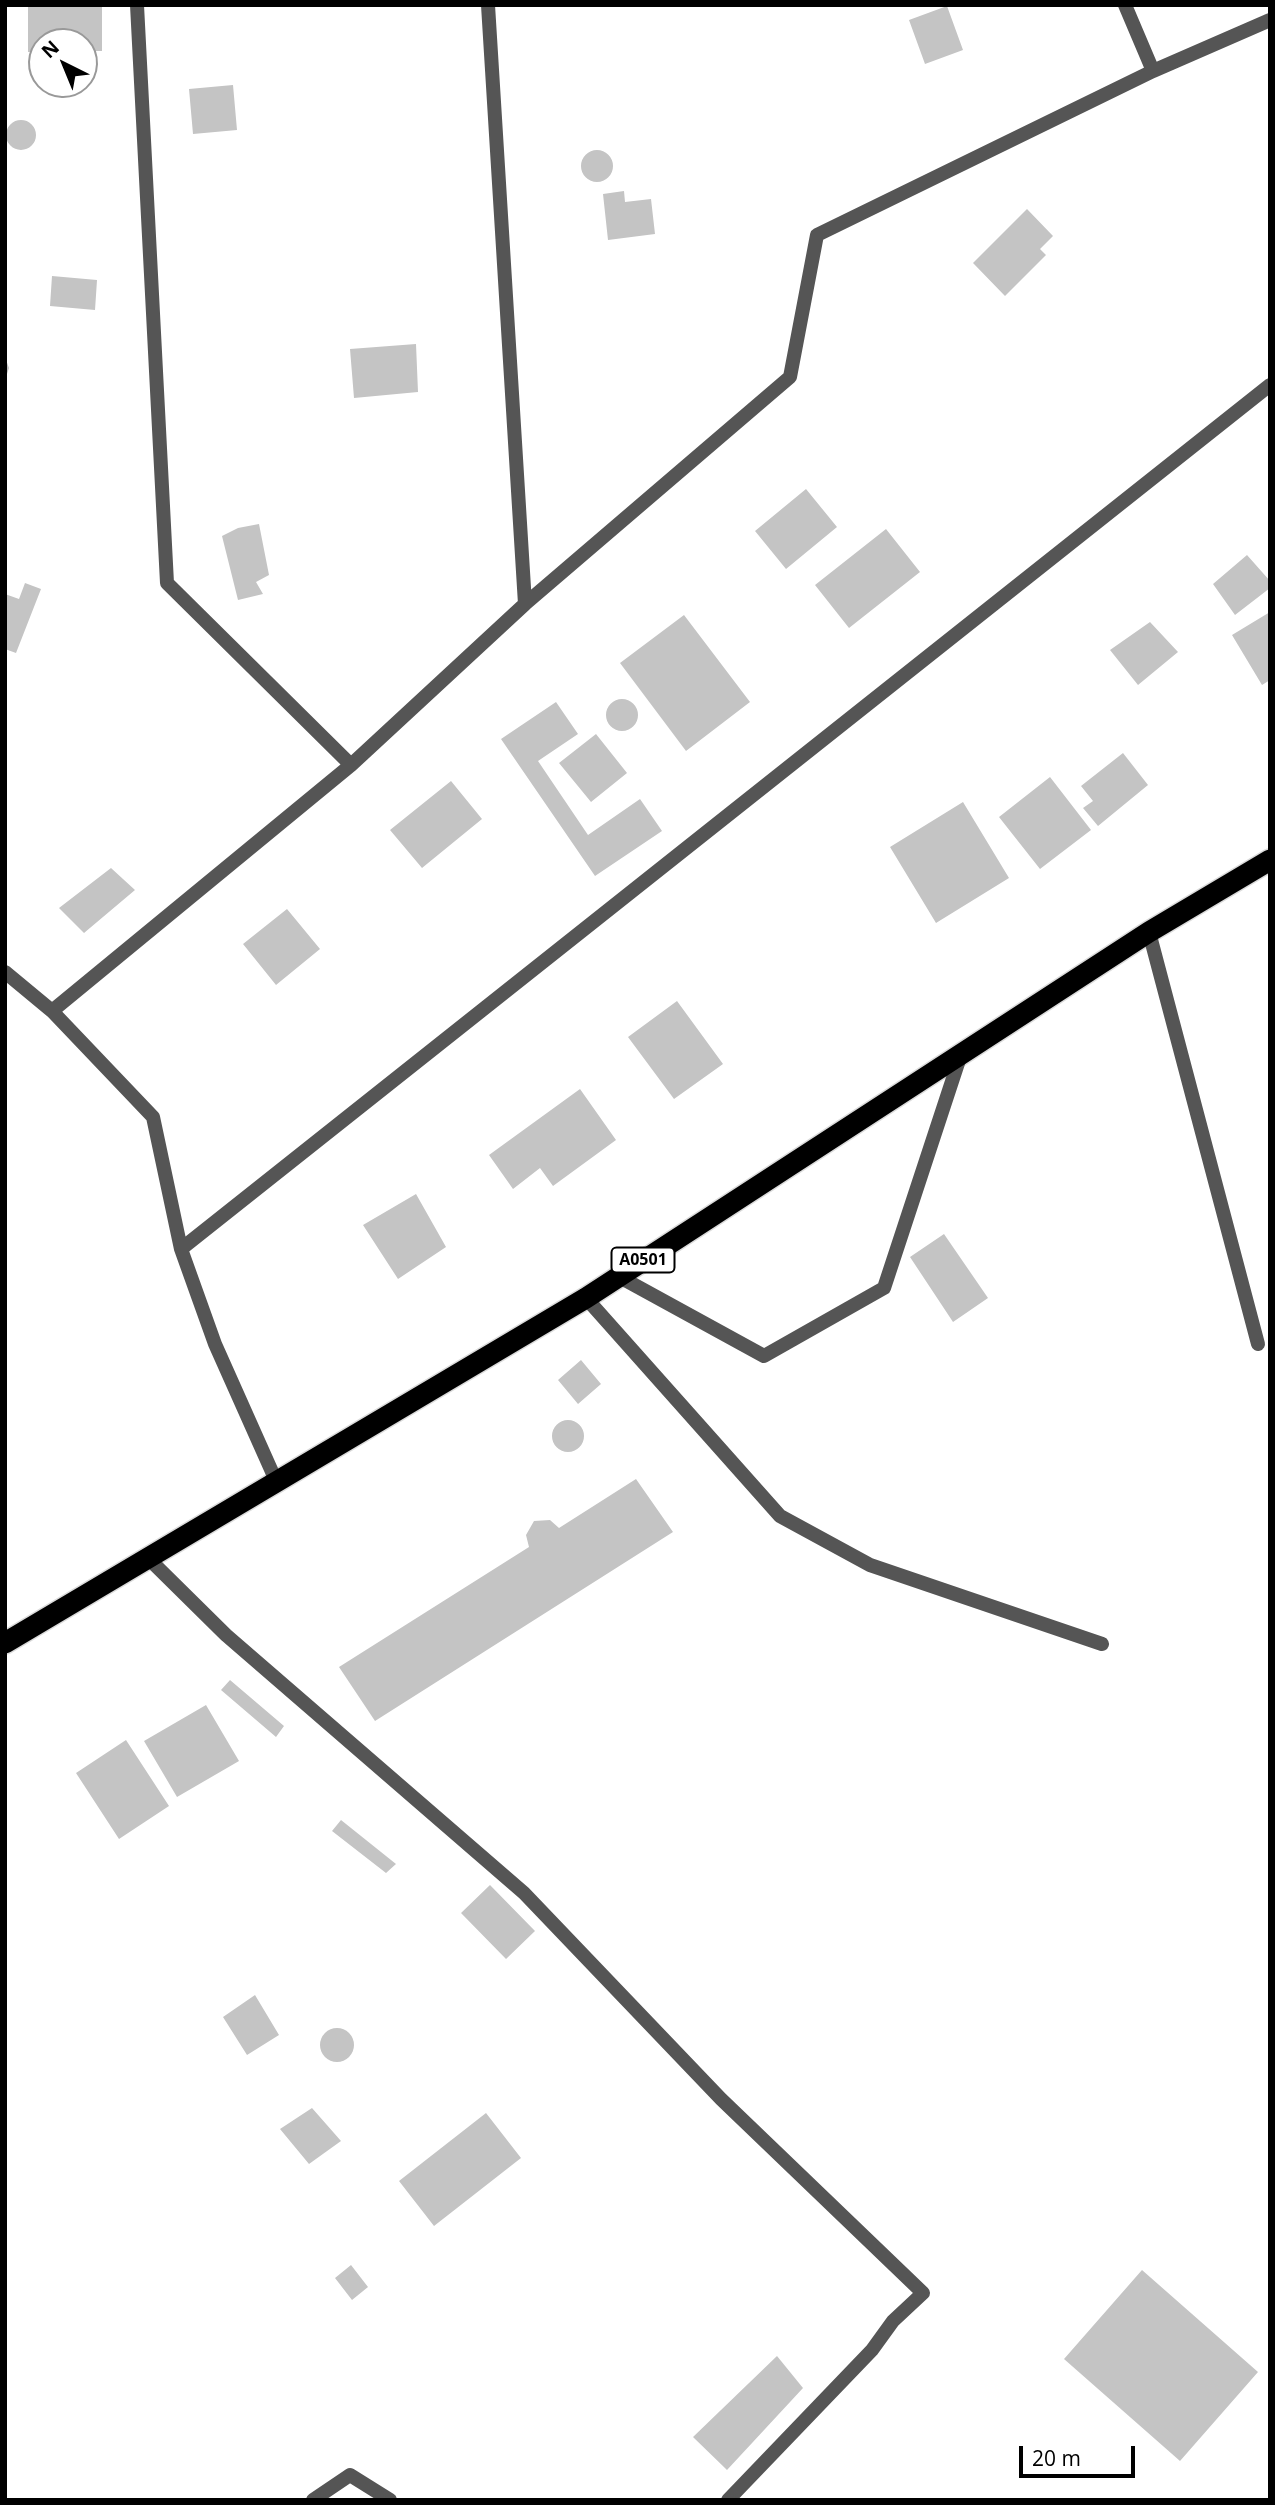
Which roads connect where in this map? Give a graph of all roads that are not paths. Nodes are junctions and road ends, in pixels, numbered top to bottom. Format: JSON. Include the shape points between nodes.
{"nodes":[{"id":1,"x":137,"y":5,"type":"edge"},
{"id":2,"x":488,"y":5,"type":"edge"},
{"id":3,"x":1125,"y":5,"type":"edge"},
{"id":4,"x":1270,"y":20,"type":"edge"},
{"id":5,"x":1153,"y":71,"type":"junction"},
{"id":6,"x":1270,"y":385,"type":"edge"},
{"id":7,"x":525,"y":604,"type":"junction"},
{"id":8,"x":351,"y":765,"type":"junction"},
{"id":9,"x":1270,"y":860,"type":"edge"},
{"id":10,"x":1149,"y":932,"type":"junction"},
{"id":11,"x":5,"y":972,"type":"edge"},
{"id":12,"x":52,"y":1011,"type":"junction"},
{"id":13,"x":961,"y":1054,"type":"junction"},
{"id":14,"x":181,"y":1249,"type":"junction"},
{"id":15,"x":618,"y":1276,"type":"junction"},
{"id":16,"x":586,"y":1298,"type":"junction"},
{"id":17,"x":1258,"y":1344,"type":"dead end"},
{"id":18,"x":277,"y":1483,"type":"junction"},
{"id":19,"x":149,"y":1559,"type":"junction"},
{"id":20,"x":5,"y":1643,"type":"edge"},
{"id":21,"x":1102,"y":1644,"type":"dead end"},
{"id":22,"x":313,"y":2500,"type":"edge"},
{"id":23,"x":390,"y":2500,"type":"edge"},
{"id":24,"x":728,"y":2500,"type":"edge"}],
"edges":[{"from":1,"to":8,"type":"street","via":[[167,583]]},
{"from":2,"to":7,"type":"street"},
{"from":3,"to":5,"type":"street"},
{"from":4,"to":5,"type":"street"},
{"from":5,"to":7,"type":"street","via":[[817,235],[790,377]]},
{"from":6,"to":14,"type":"street"},
{"from":7,"to":8,"type":"street"},
{"from":8,"to":12,"type":"street"},
{"from":9,"to":10,"type":"highway","number":"A0501"},
{"from":10,"to":13,"type":"highway","number":"A0501"},
{"from":10,"to":17,"type":"street"},
{"from":11,"to":12,"type":"street"},
{"from":12,"to":14,"type":"street","via":[[153,1117]]},
{"from":13,"to":15,"type":"highway","number":"A0501"},
{"from":13,"to":15,"type":"street","via":[[884,1288],[764,1356]]},
{"from":14,"to":18,"type":"street","via":[[215,1344]]},
{"from":15,"to":16,"type":"highway","number":"A0501"},
{"from":16,"to":18,"type":"highway","number":"A0501"},
{"from":16,"to":21,"type":"street","via":[[780,1516],[870,1565]]},
{"from":18,"to":19,"type":"highway","number":"A0501"},
{"from":19,"to":20,"type":"highway","number":"A0501"},
{"from":19,"to":24,"type":"street","via":[[226,1634],[524,1893],[721,2099],[923,2293]]},
{"from":22,"to":23,"type":"street","via":[[350,2475]]}]}
